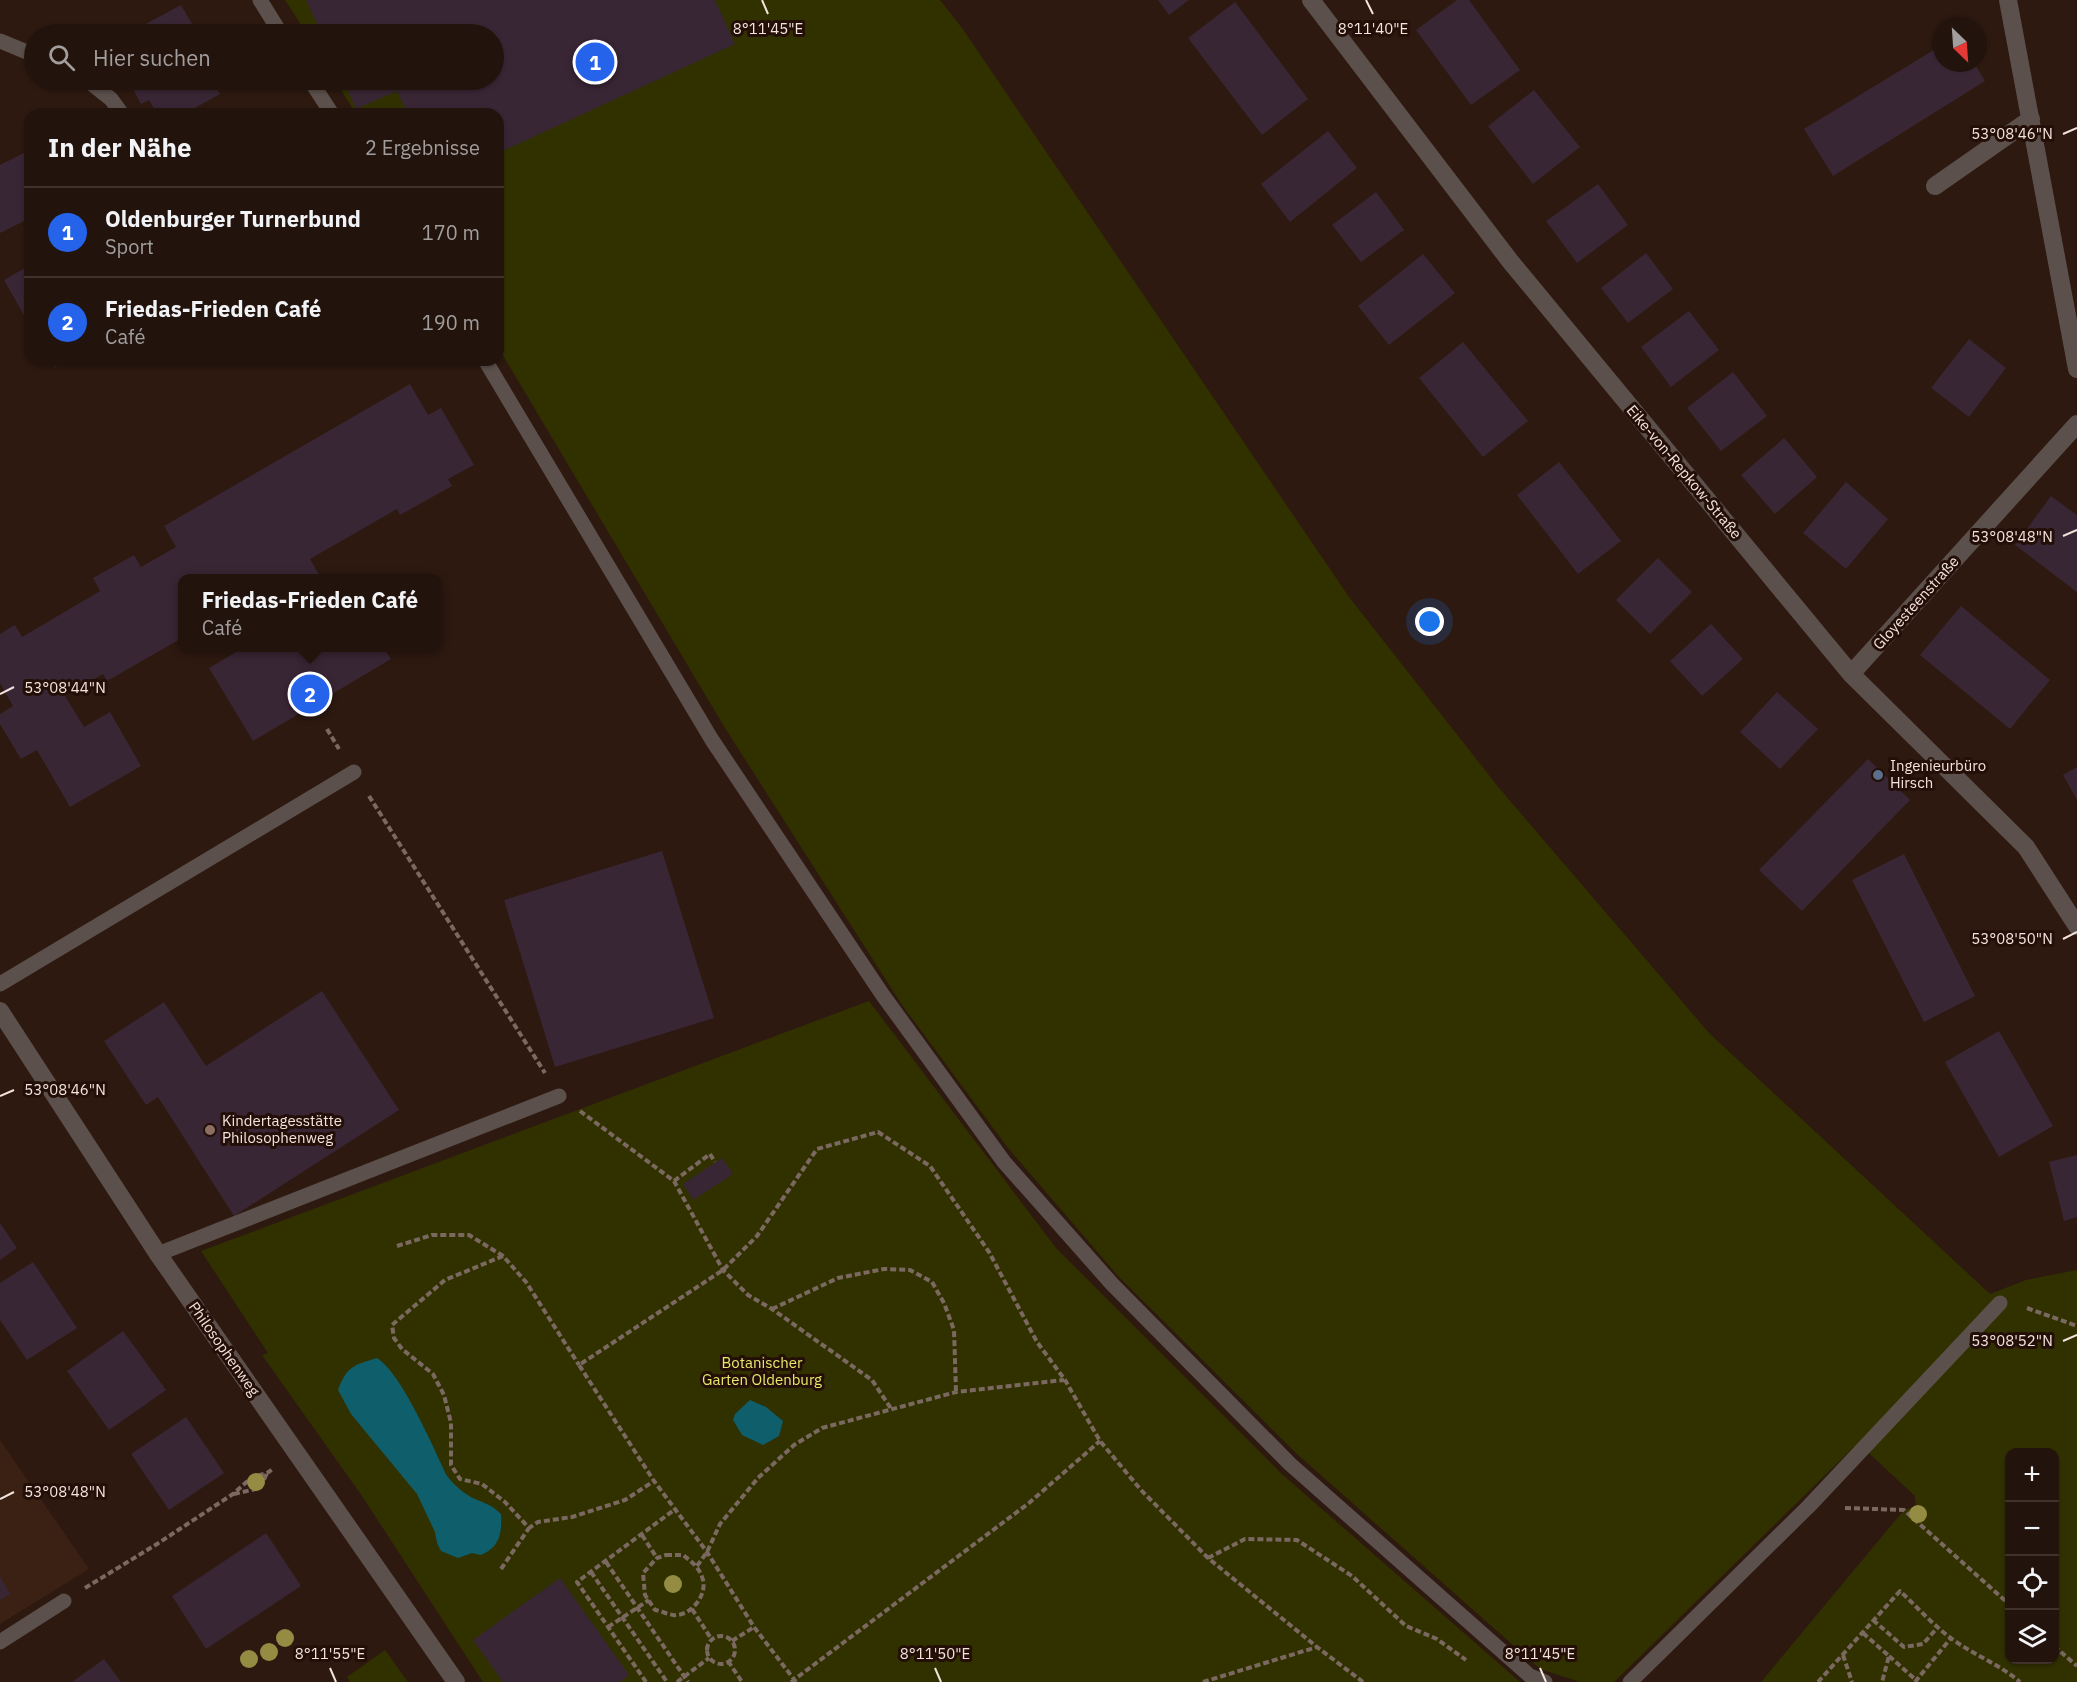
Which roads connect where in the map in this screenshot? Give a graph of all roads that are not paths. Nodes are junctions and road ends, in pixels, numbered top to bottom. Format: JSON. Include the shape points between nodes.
{"nodes":[{"id":1,"x":260,"y":0,"type":"edge"},
{"id":2,"x":1311,"y":0,"type":"edge"},
{"id":3,"x":2008,"y":0,"type":"edge"},
{"id":4,"x":275,"y":24,"type":"edge"},
{"id":5,"x":0,"y":41,"type":"edge"},
{"id":6,"x":24,"y":52,"type":"edge"},
{"id":7,"x":100,"y":90,"type":"edge"},
{"id":8,"x":316,"y":90,"type":"edge"},
{"id":9,"x":118,"y":108,"type":"edge"},
{"id":10,"x":328,"y":108,"type":"edge"},
{"id":11,"x":2031,"y":119,"type":"junction"},
{"id":12,"x":1935,"y":186,"type":"dead end"},
{"id":13,"x":489,"y":366,"type":"edge"},
{"id":14,"x":2077,"y":369,"type":"edge"},
{"id":15,"x":2077,"y":424,"type":"edge"},
{"id":16,"x":1851,"y":674,"type":"junction"},
{"id":17,"x":354,"y":772,"type":"road end"},
{"id":18,"x":2077,"y":926,"type":"edge"},
{"id":19,"x":0,"y":984,"type":"edge"},
{"id":20,"x":0,"y":1011,"type":"edge"},
{"id":21,"x":559,"y":1095,"type":"road end"},
{"id":22,"x":158,"y":1254,"type":"junction"},
{"id":23,"x":2000,"y":1304,"type":"road end"},
{"id":24,"x":64,"y":1601,"type":"road end"},
{"id":25,"x":0,"y":1642,"type":"edge"},
{"id":26,"x":456,"y":1682,"type":"edge"},
{"id":27,"x":1545,"y":1682,"type":"edge"},
{"id":28,"x":1630,"y":1682,"type":"edge"}],
"edges":[{"from":1,"to":4,"type":"lane"},
{"from":2,"to":16,"type":"street","name":"Eike-von-Repkow-Straße","via":[[1510,261]]},
{"from":3,"to":11,"type":"street"},
{"from":5,"to":6,"type":"lane"},
{"from":7,"to":9,"type":"lane"},
{"from":8,"to":10,"type":"lane"},
{"from":11,"to":12,"type":"street"},
{"from":11,"to":14,"type":"street"},
{"from":13,"to":27,"type":"lane","via":[[712,740],[882,994],[1004,1162],[1112,1284],[1290,1464],[1530,1676]]},
{"from":15,"to":16,"type":"street","name":"Gloyesteenstraße"},
{"from":16,"to":18,"type":"street","name":"Eike-von-Repkow-Straße","via":[[2026,847]]},
{"from":17,"to":19,"type":"lane"},
{"from":20,"to":22,"type":"street","name":"Philosophenweg"},
{"from":21,"to":22,"type":"lane"},
{"from":22,"to":26,"type":"street","name":"Philosophenweg"},
{"from":23,"to":28,"type":"lane","via":[[1809,1506]]},
{"from":24,"to":25,"type":"lane"}]}
